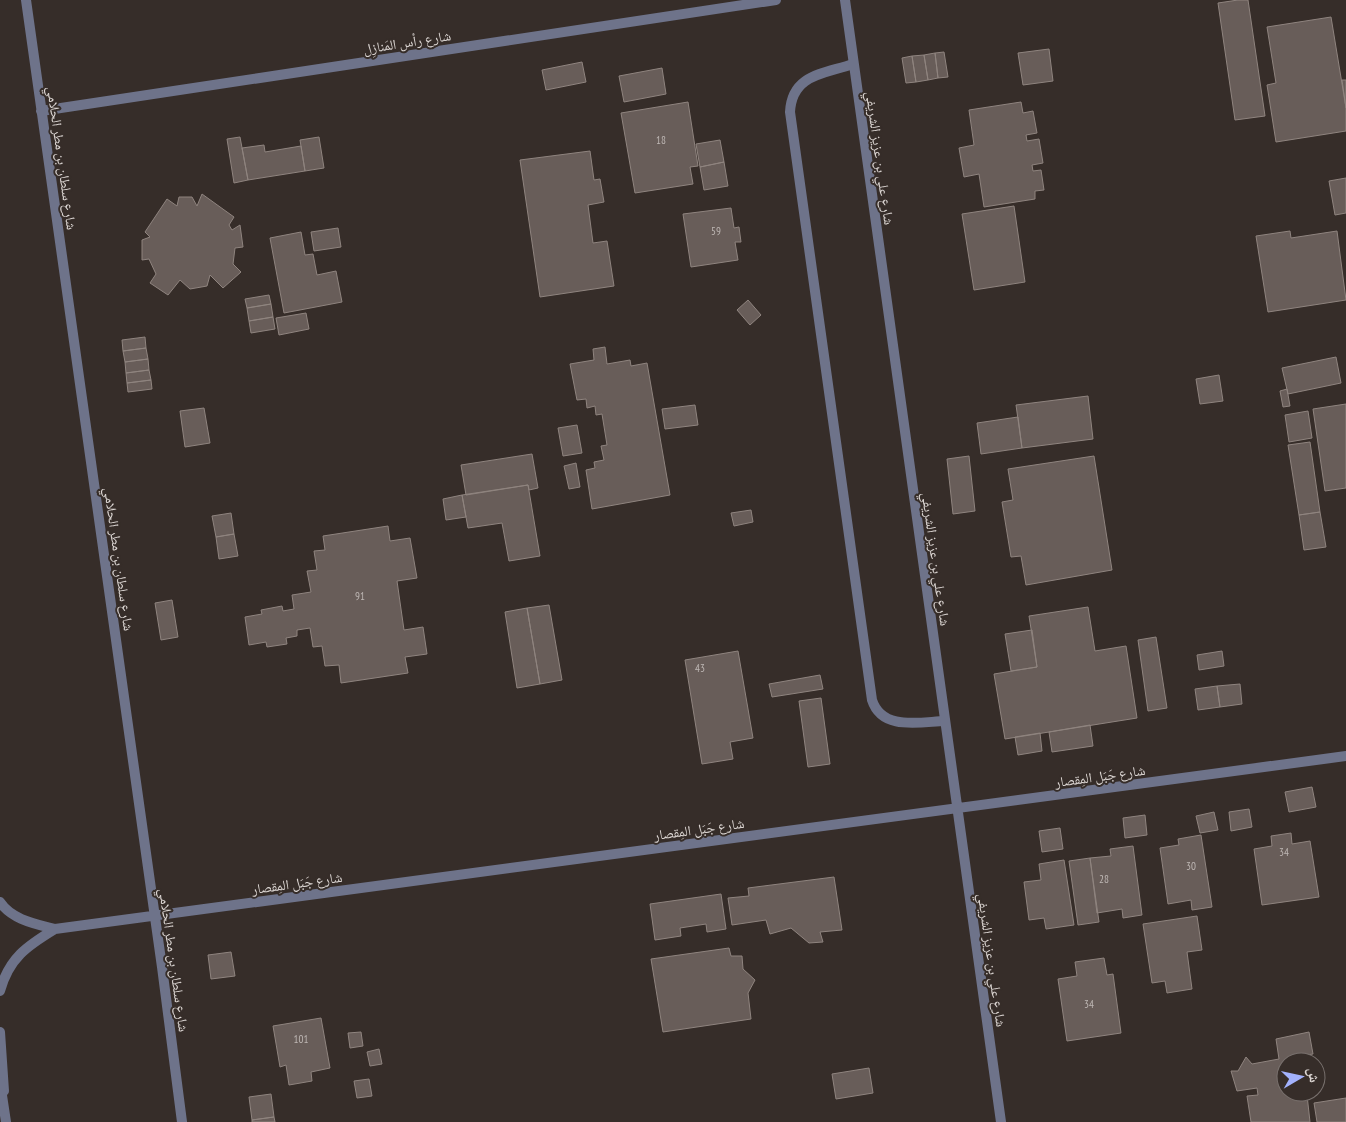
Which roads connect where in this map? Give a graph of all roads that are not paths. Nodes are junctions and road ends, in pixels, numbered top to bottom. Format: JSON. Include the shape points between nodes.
{"nodes":[{"id":1,"x":26,"y":0,"type":"edge"},
{"id":2,"x":776,"y":0,"type":"edge"},
{"id":3,"x":845,"y":0,"type":"edge"},
{"id":4,"x":853,"y":64,"type":"junction"},
{"id":5,"x":42,"y":111,"type":"junction"},
{"id":6,"x":945,"y":721,"type":"junction"},
{"id":7,"x":1346,"y":756,"type":"edge"},
{"id":8,"x":956,"y":809,"type":"junction"},
{"id":9,"x":0,"y":902,"type":"edge"},
{"id":10,"x":154,"y":916,"type":"junction"},
{"id":11,"x":55,"y":929,"type":"junction"},
{"id":12,"x":0,"y":991,"type":"edge"},
{"id":13,"x":0,"y":1032,"type":"edge"},
{"id":14,"x":0,"y":1082,"type":"edge"},
{"id":15,"x":5,"y":1118,"type":"edge"},
{"id":16,"x":182,"y":1122,"type":"edge"},
{"id":17,"x":1001,"y":1122,"type":"edge"}],
"edges":[{"from":1,"to":5,"type":"street","name":"شارع سلطان بن مطر الحلامي"},
{"from":2,"to":5,"type":"street","name":"شارع رأس المَنازِل"},
{"from":3,"to":4,"type":"street","name":"شارع علي بن عزيز الشريفي"},
{"from":4,"to":6,"type":"street","name":"شارع علي بن عزيز الشريفي"},
{"from":4,"to":6,"type":"street","via":[[802,81],[793,93],[790,112],[869,681],[874,708],[884,718],[895,722]]},
{"from":5,"to":10,"type":"street","name":"شارع سلطان بن مطر الحلامي"},
{"from":6,"to":8,"type":"street","name":"شارع علي بن عزيز الشريفي"},
{"from":7,"to":8,"type":"street","name":"شارع جَبَل المِقصار"},
{"from":8,"to":10,"type":"street","name":"شارع جَبَل المِقصار"},
{"from":8,"to":17,"type":"street","name":"شارع علي بن عزيز الشريفي"},
{"from":9,"to":11,"type":"street","name":"شارع جَبَل المِقصار","via":[[24,921]]},
{"from":10,"to":11,"type":"street","name":"شارع جَبَل المِقصار"},
{"from":10,"to":16,"type":"street","name":"شارع سلطان بن مطر الحلامي"},
{"from":11,"to":12,"type":"street","name":"شارع جَبَل المِقصار","via":[[14,960]]},
{"from":13,"to":15,"type":"street"},
{"from":14,"to":15,"type":"street"}]}
